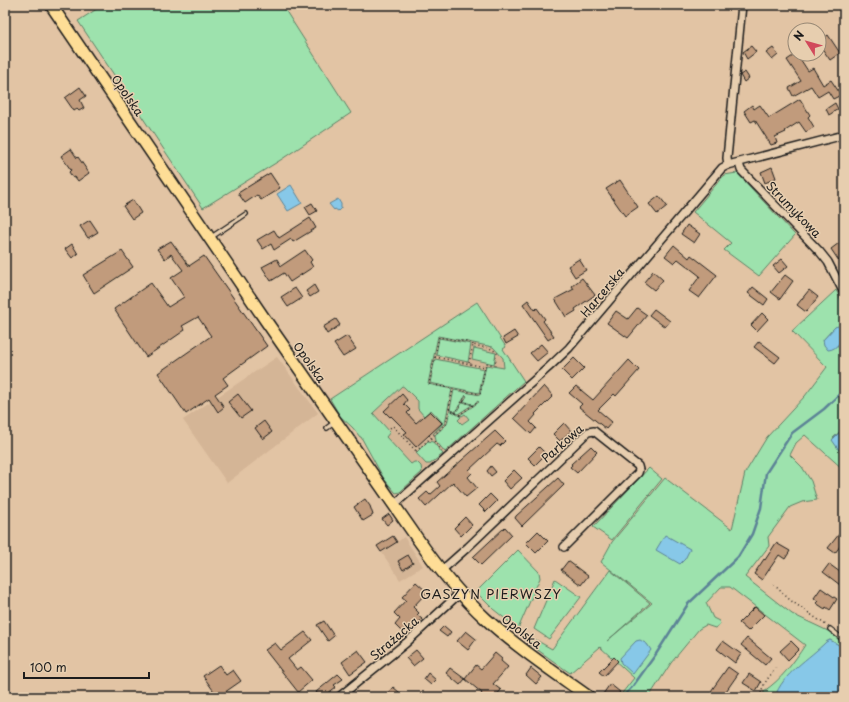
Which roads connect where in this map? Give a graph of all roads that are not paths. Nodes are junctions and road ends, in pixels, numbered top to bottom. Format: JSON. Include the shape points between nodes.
{"nodes":[{"id":1,"x":51,"y":5,"type":"edge"},
{"id":2,"x":742,"y":5,"type":"edge"},
{"id":3,"x":844,"y":135,"type":"edge"},
{"id":4,"x":739,"y":163,"type":"junction"},
{"id":5,"x":728,"y":165,"type":"junction"},
{"id":6,"x":246,"y":214,"type":"dead end"},
{"id":7,"x":210,"y":239,"type":"junction"},
{"id":8,"x":844,"y":293,"type":"edge"},
{"id":9,"x":394,"y":505,"type":"junction"},
{"id":10,"x":564,"y":547,"type":"dead end"},
{"id":11,"x":441,"y":571,"type":"junction"},
{"id":12,"x":460,"y":593,"type":"junction"},
{"id":13,"x":830,"y":629,"type":"road end"},
{"id":14,"x":844,"y":640,"type":"edge"},
{"id":15,"x":339,"y":697,"type":"edge"},
{"id":16,"x":589,"y":697,"type":"edge"}],
"edges":[{"from":1,"to":7,"type":"main road","name":"Opolska"},
{"from":2,"to":5,"type":"street"},
{"from":3,"to":4,"type":"street"},
{"from":4,"to":5,"type":"street"},
{"from":4,"to":8,"type":"street","name":"Strumykowa","via":[[742,170],[824,257]]},
{"from":5,"to":9,"type":"street","name":"Harcerska","via":[[722,168],[569,348]]},
{"from":6,"to":7,"type":"lane"},
{"from":7,"to":9,"type":"main road","name":"Opolska","via":[[332,425]]},
{"from":9,"to":11,"type":"main road","name":"Opolska"},
{"from":10,"to":11,"type":"street","name":"Parkowa","via":[[639,470],[638,466],[594,431],[588,432]]},
{"from":11,"to":12,"type":"main road","name":"Opolska"},
{"from":12,"to":15,"type":"street","name":"Strażacka","via":[[406,643]]},
{"from":12,"to":16,"type":"main road","name":"Opolska","via":[[498,630]]},
{"from":13,"to":14,"type":"lane"}]}
